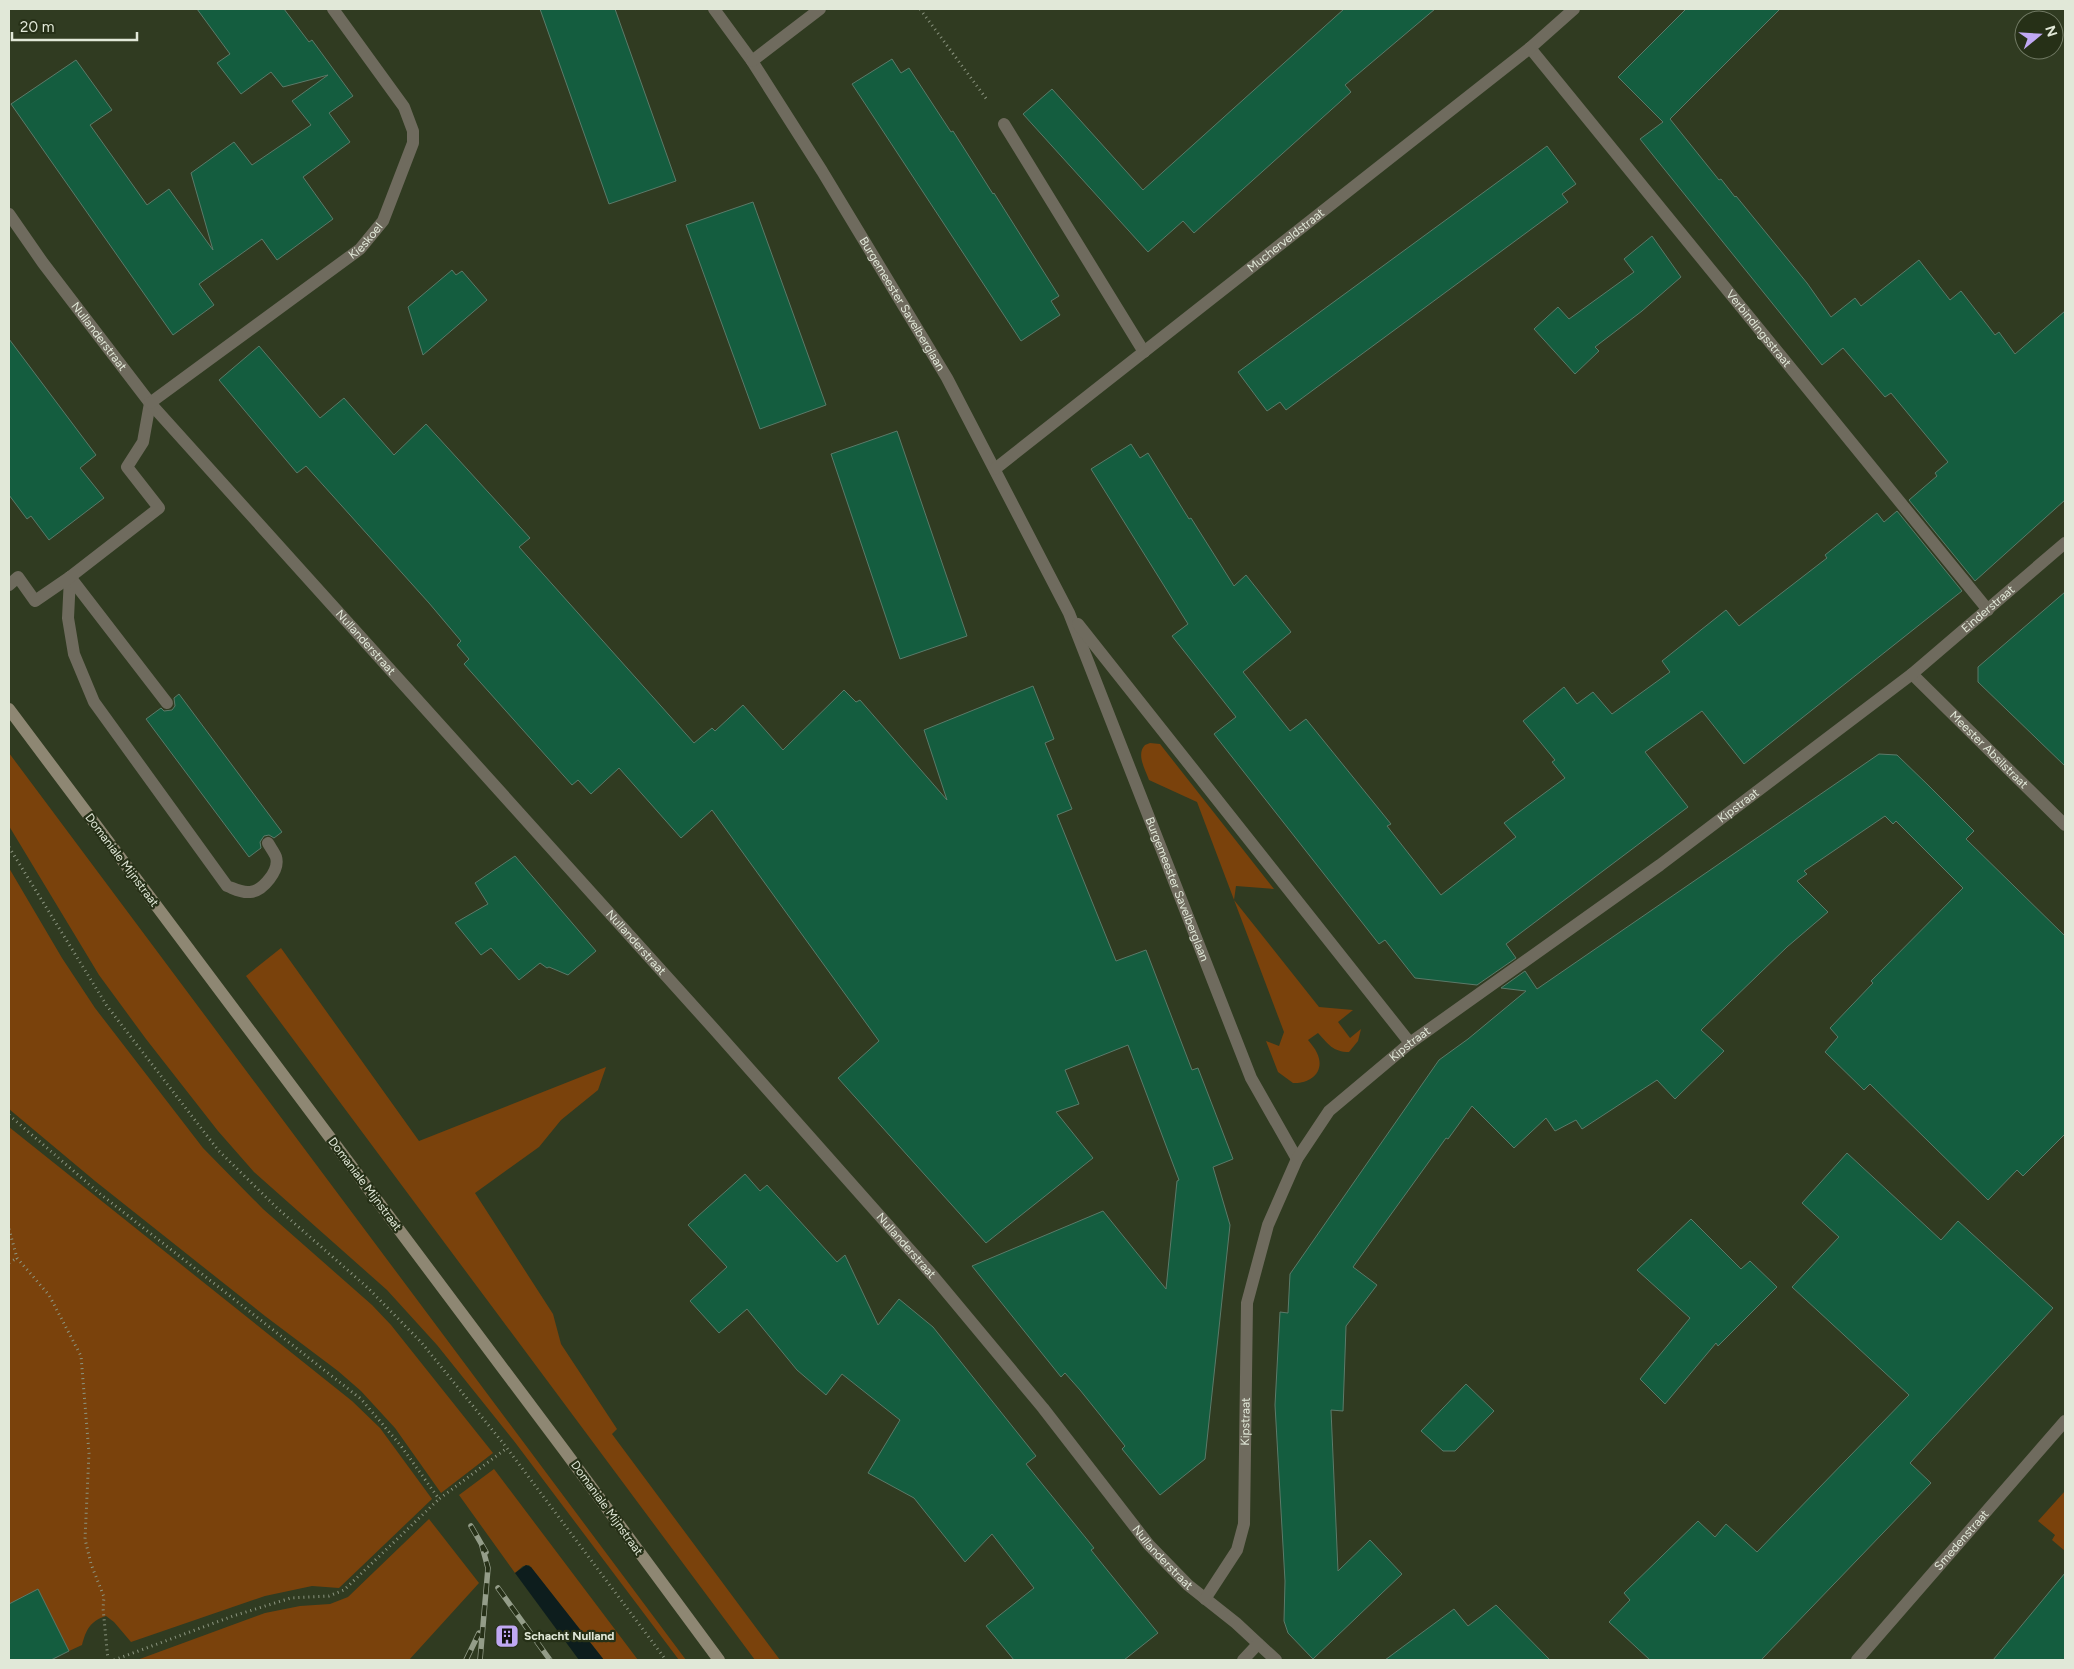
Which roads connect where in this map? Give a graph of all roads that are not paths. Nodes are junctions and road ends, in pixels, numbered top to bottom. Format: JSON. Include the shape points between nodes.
{"nodes":[{"id":1,"x":333,"y":9,"type":"edge"},
{"id":2,"x":714,"y":9,"type":"edge"},
{"id":3,"x":820,"y":9,"type":"edge"},
{"id":4,"x":1574,"y":9,"type":"edge"},
{"id":5,"x":1530,"y":48,"type":"junction"},
{"id":6,"x":752,"y":61,"type":"junction"},
{"id":7,"x":1004,"y":124,"type":"road end"},
{"id":8,"x":9,"y":214,"type":"edge"},
{"id":9,"x":1144,"y":352,"type":"junction"},
{"id":10,"x":150,"y":403,"type":"junction"},
{"id":11,"x":995,"y":469,"type":"junction"},
{"id":12,"x":2065,"y":543,"type":"edge"},
{"id":13,"x":70,"y":577,"type":"junction"},
{"id":14,"x":9,"y":585,"type":"edge"},
{"id":15,"x":1988,"y":610,"type":"junction"},
{"id":16,"x":1069,"y":613,"type":"junction"},
{"id":17,"x":1912,"y":674,"type":"junction"},
{"id":18,"x":167,"y":703,"type":"dead end"},
{"id":19,"x":9,"y":709,"type":"edge"},
{"id":20,"x":2065,"y":825,"type":"edge"},
{"id":21,"x":268,"y":843,"type":"dead end"},
{"id":22,"x":1410,"y":1043,"type":"junction"},
{"id":23,"x":1296,"y":1159,"type":"junction"},
{"id":24,"x":2065,"y":1421,"type":"edge"},
{"id":25,"x":1205,"y":1599,"type":"junction"},
{"id":26,"x":1258,"y":1644,"type":"junction"},
{"id":27,"x":719,"y":1660,"type":"edge"},
{"id":28,"x":1243,"y":1660,"type":"edge"},
{"id":29,"x":1276,"y":1660,"type":"edge"},
{"id":30,"x":1857,"y":1660,"type":"edge"}],
"edges":[{"from":1,"to":10,"type":"street","name":"Kieskoel","via":[[404,108],[413,131],[413,143],[383,221],[360,249]]},
{"from":2,"to":6,"type":"street","name":"Burgemeester Savelberglaan"},
{"from":3,"to":6,"type":"street"},
{"from":4,"to":5,"type":"street","name":"Mucherveldstraat"},
{"from":5,"to":9,"type":"street","name":"Mucherveldstraat"},
{"from":5,"to":15,"type":"street","name":"Verbindingsstraat"},
{"from":6,"to":11,"type":"street","name":"Burgemeester Savelberglaan","via":[[887,275]]},
{"from":7,"to":9,"type":"street"},
{"from":8,"to":10,"type":"street","name":"Nullanderstraat"},
{"from":9,"to":11,"type":"street","name":"Mucherveldstraat"},
{"from":10,"to":13,"type":"street","via":[[143,442],[127,467],[159,508]]},
{"from":10,"to":25,"type":"street","name":"Nullanderstraat","via":[[928,1270],[1043,1408],[1149,1544]]},
{"from":11,"to":16,"type":"street","name":"Burgemeester Savelberglaan"},
{"from":12,"to":15,"type":"street","name":"Einderstraat"},
{"from":13,"to":14,"type":"street","via":[[35,601],[18,577]]},
{"from":13,"to":18,"type":"street"},
{"from":13,"to":21,"type":"street","via":[[68,618],[74,654],[94,702],[228,886],[241,892],[253,892],[269,880],[276,857]]},
{"from":15,"to":17,"type":"street","name":"Einderstraat"},
{"from":16,"to":22,"type":"street","name":"Burgemeester Savelberglaan"},
{"from":16,"to":23,"type":"street","name":"Burgemeester Savelberglaan","via":[[1251,1078]]},
{"from":17,"to":20,"type":"street","name":"Meester Absilstraat"},
{"from":17,"to":22,"type":"street","name":"Kipstraat","via":[[1660,865]]},
{"from":19,"to":27,"type":"main road","name":"Domaniale Mijnstraat"},
{"from":22,"to":23,"type":"street","name":"Kipstraat","via":[[1329,1111]]},
{"from":23,"to":25,"type":"street","name":"Kipstraat","via":[[1268,1226],[1247,1302],[1244,1524],[1237,1550]]},
{"from":24,"to":30,"type":"street","name":"Smedenstraat"},
{"from":25,"to":26,"type":"street","name":"Nullanderstraat"},
{"from":26,"to":28,"type":"street"},
{"from":26,"to":29,"type":"street","name":"Nullanderstraat"}]}
